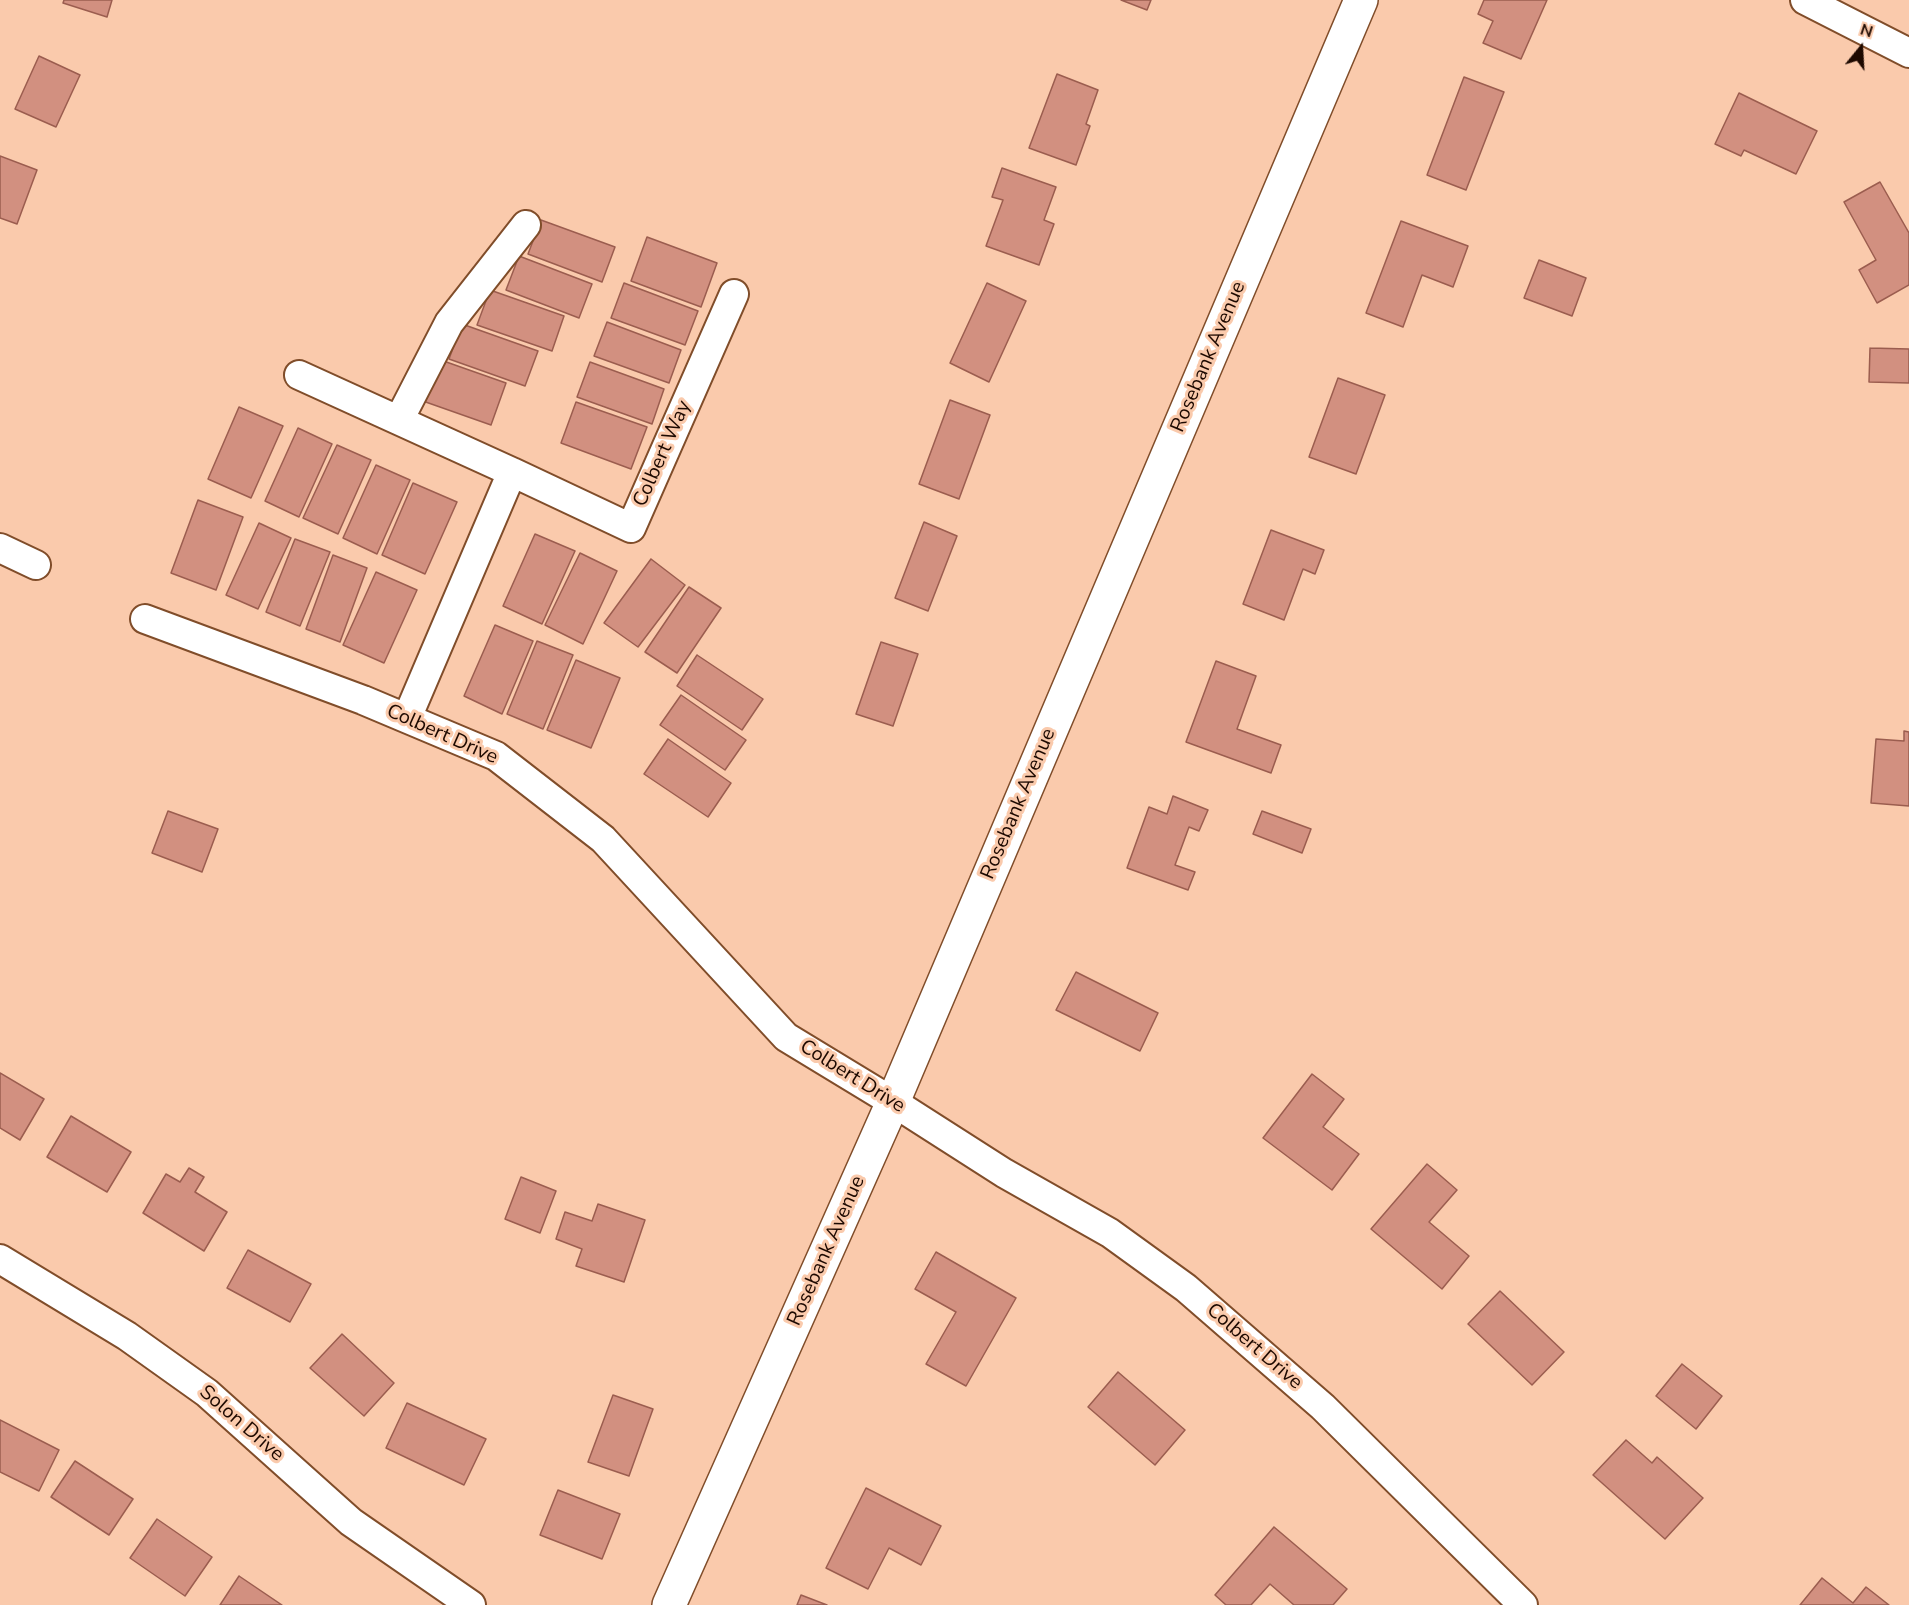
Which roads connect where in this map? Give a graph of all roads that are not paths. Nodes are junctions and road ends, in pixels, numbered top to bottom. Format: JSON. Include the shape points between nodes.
{"nodes":[{"id":1,"x":1361,"y":0,"type":"edge"},
{"id":2,"x":1805,"y":0,"type":"edge"},
{"id":3,"x":1909,"y":54,"type":"edge"},
{"id":4,"x":526,"y":225,"type":"dead end"},
{"id":5,"x":734,"y":294,"type":"dead end"},
{"id":6,"x":299,"y":375,"type":"dead end"},
{"id":7,"x":399,"y":420,"type":"junction"},
{"id":8,"x":512,"y":472,"type":"junction"},
{"id":9,"x":0,"y":548,"type":"edge"},
{"id":10,"x":36,"y":565,"type":"dead end"},
{"id":11,"x":145,"y":619,"type":"dead end"},
{"id":12,"x":407,"y":718,"type":"junction"},
{"id":13,"x":893,"y":1102,"type":"junction"},
{"id":14,"x":0,"y":1259,"type":"edge"},
{"id":15,"x":471,"y":1605,"type":"edge"},
{"id":16,"x":669,"y":1605,"type":"edge"},
{"id":17,"x":1523,"y":1605,"type":"edge"}],
"edges":[{"from":1,"to":13,"type":"street","name":"Rosebank Avenue"},
{"from":2,"to":3,"type":"street"},
{"from":4,"to":7,"type":"street","via":[[449,322]]},
{"from":5,"to":8,"type":"street","name":"Colbert Way","via":[[631,528]]},
{"from":6,"to":7,"type":"street","name":"Colbert Way"},
{"from":7,"to":8,"type":"street","name":"Colbert Way"},
{"from":8,"to":12,"type":"street"},
{"from":9,"to":10,"type":"street"},
{"from":11,"to":12,"type":"street","name":"Colbert Drive"},
{"from":12,"to":13,"type":"street","name":"Colbert Drive","via":[[496,756],[603,839],[786,1037]]},
{"from":13,"to":16,"type":"street","name":"Rosebank Avenue"},
{"from":13,"to":17,"type":"street","name":"Colbert Drive","via":[[1004,1173],[1110,1233],[1186,1288],[1323,1407]]},
{"from":14,"to":15,"type":"street","name":"Solon Drive","via":[[127,1336],[207,1393],[351,1522]]}]}
